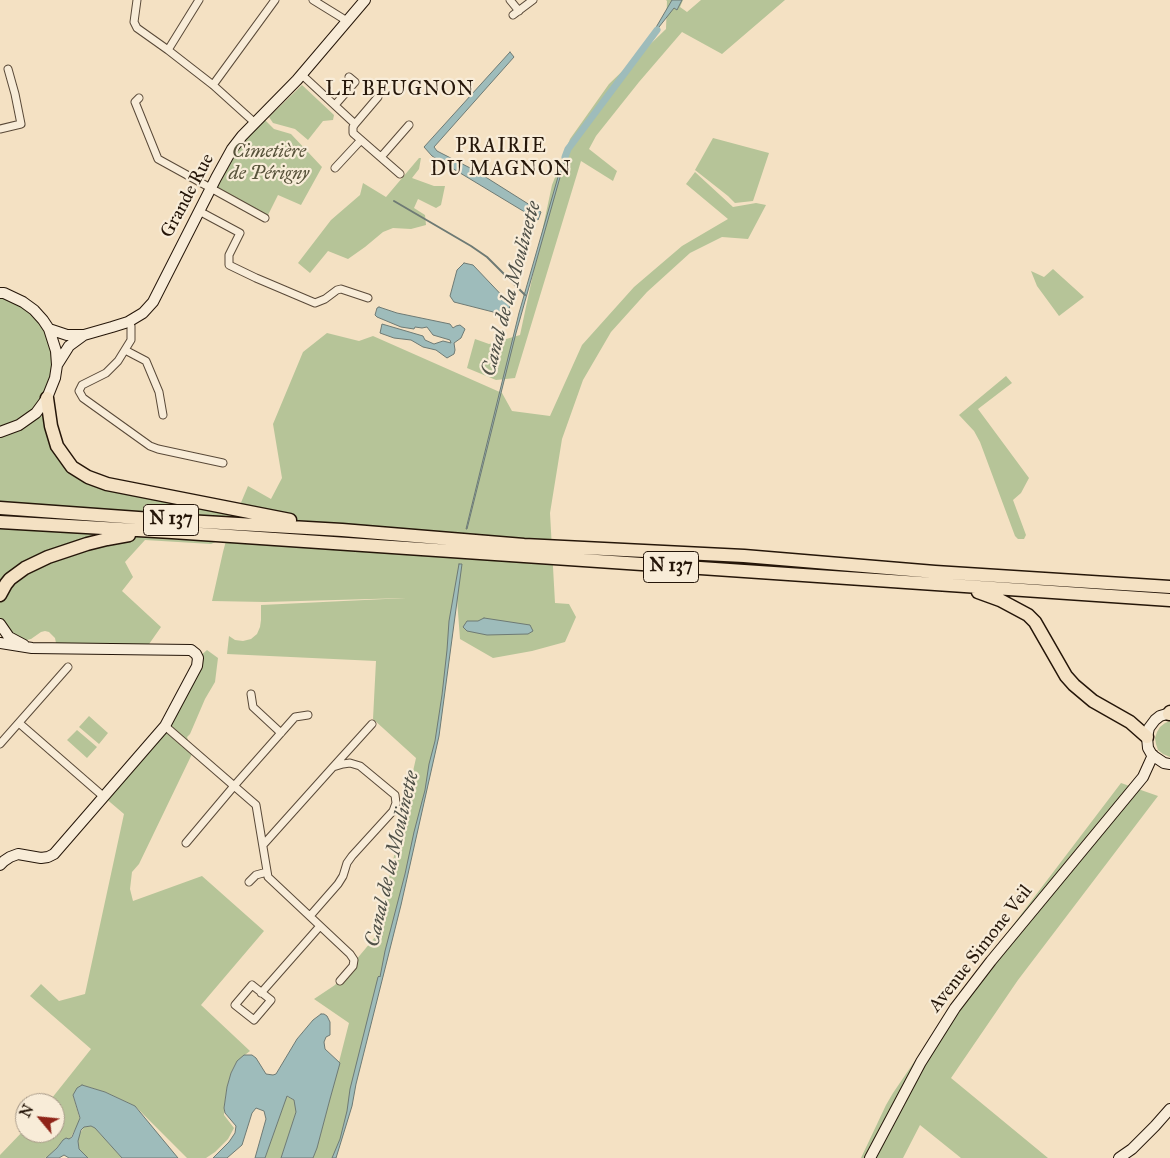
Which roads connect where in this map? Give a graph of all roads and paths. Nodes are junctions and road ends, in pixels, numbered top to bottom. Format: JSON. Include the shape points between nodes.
{"nodes":[{"id":1,"x":137,"y":0,"type":"edge"},
{"id":2,"x":199,"y":0,"type":"edge"},
{"id":3,"x":274,"y":0,"type":"edge"},
{"id":4,"x":313,"y":0,"type":"edge"},
{"id":5,"x":365,"y":0,"type":"edge"},
{"id":6,"x":510,"y":0,"type":"edge"},
{"id":7,"x":533,"y":0,"type":"edge"},
{"id":8,"x":347,"y":21,"type":"junction"},
{"id":9,"x":168,"y":50,"type":"junction"},
{"id":10,"x":8,"y":69,"type":"dead end"},
{"id":11,"x":301,"y":74,"type":"junction"},
{"id":12,"x":349,"y":77,"type":"dead end"},
{"id":13,"x":213,"y":85,"type":"junction"},
{"id":14,"x":378,"y":97,"type":"dead end"},
{"id":15,"x":139,"y":98,"type":"dead end"},
{"id":16,"x":335,"y":105,"type":"junction"},
{"id":17,"x":254,"y":122,"type":"junction"},
{"id":18,"x":355,"y":124,"type":"junction"},
{"id":19,"x":409,"y":125,"type":"dead end"},
{"id":20,"x":0,"y":129,"type":"edge"},
{"id":21,"x":361,"y":140,"type":"junction"},
{"id":22,"x":381,"y":157,"type":"junction"},
{"id":23,"x":335,"y":168,"type":"dead end"},
{"id":24,"x":400,"y":174,"type":"dead end"},
{"id":25,"x":211,"y":188,"type":"junction"},
{"id":26,"x":200,"y":211,"type":"junction"},
{"id":27,"x":265,"y":218,"type":"dead end"},
{"id":28,"x":0,"y":293,"type":"edge"},
{"id":29,"x":368,"y":298,"type":"dead end"},
{"id":30,"x":128,"y":322,"type":"junction"},
{"id":31,"x":49,"y":329,"type":"junction"},
{"id":32,"x":84,"y":334,"type":"junction"},
{"id":33,"x":125,"y":350,"type":"junction"},
{"id":34,"x":57,"y":365,"type":"junction"},
{"id":35,"x":47,"y":398,"type":"junction"},
{"id":36,"x":163,"y":415,"type":"dead end"},
{"id":37,"x":0,"y":432,"type":"edge"},
{"id":38,"x":223,"y":463,"type":"dead end"},
{"id":39,"x":0,"y":508,"type":"edge"},
{"id":40,"x":0,"y":522,"type":"edge"},
{"id":41,"x":342,"y":530,"type":"junction"},
{"id":42,"x":172,"y":532,"type":"junction"},
{"id":43,"x":962,"y":586,"type":"junction"},
{"id":44,"x":1170,"y":587,"type":"edge"},
{"id":45,"x":0,"y":595,"type":"edge"},
{"id":46,"x":1170,"y":600,"type":"edge"},
{"id":47,"x":0,"y":624,"type":"edge"},
{"id":48,"x":0,"y":643,"type":"edge"},
{"id":49,"x":32,"y":648,"type":"junction"},
{"id":50,"x":68,"y":668,"type":"dead end"},
{"id":51,"x":251,"y":694,"type":"dead end"},
{"id":52,"x":1170,"y":713,"type":"edge"},
{"id":53,"x":308,"y":716,"type":"dead end"},
{"id":54,"x":19,"y":723,"type":"junction"},
{"id":55,"x":372,"y":724,"type":"dead end"},
{"id":56,"x":165,"y":726,"type":"junction"},
{"id":57,"x":281,"y":733,"type":"junction"},
{"id":58,"x":1147,"y":736,"type":"junction"},
{"id":59,"x":0,"y":744,"type":"edge"},
{"id":60,"x":1153,"y":755,"type":"junction"},
{"id":61,"x":1167,"y":764,"type":"edge"},
{"id":62,"x":333,"y":767,"type":"junction"},
{"id":63,"x":1143,"y":777,"type":"junction"},
{"id":64,"x":234,"y":786,"type":"junction"},
{"id":65,"x":104,"y":797,"type":"junction"},
{"id":66,"x":186,"y":843,"type":"dead end"},
{"id":67,"x":263,"y":845,"type":"junction"},
{"id":68,"x":0,"y":865,"type":"edge"},
{"id":69,"x":267,"y":872,"type":"junction"},
{"id":70,"x":249,"y":882,"type":"dead end"},
{"id":71,"x":310,"y":916,"type":"junction"},
{"id":72,"x":320,"y":926,"type":"junction"},
{"id":73,"x":340,"y":981,"type":"dead end"},
{"id":74,"x":261,"y":993,"type":"junction"},
{"id":75,"x":1170,"y":1109,"type":"edge"},
{"id":76,"x":870,"y":1158,"type":"edge"},
{"id":77,"x":1119,"y":1158,"type":"edge"}],
"edges":[{"from":1,"to":9,"type":"street","via":[[134,22],[137,28]]},
{"from":2,"to":9,"type":"street"},
{"from":3,"to":13,"type":"street"},
{"from":4,"to":8,"type":"street"},
{"from":5,"to":8,"type":"street","name":"Grande Rue"},
{"from":6,"to":7,"type":"street","via":[[516,13]]},
{"from":8,"to":11,"type":"street","name":"Grande Rue"},
{"from":9,"to":13,"type":"street"},
{"from":10,"to":20,"type":"street","via":[[21,124]]},
{"from":11,"to":16,"type":"street"},
{"from":11,"to":17,"type":"street","name":"Grande Rue"},
{"from":12,"to":16,"type":"street","via":[[355,82]]},
{"from":13,"to":17,"type":"street"},
{"from":14,"to":18,"type":"street"},
{"from":15,"to":25,"type":"street","via":[[134,102],[158,159]]},
{"from":16,"to":18,"type":"street"},
{"from":17,"to":25,"type":"street","name":"Grande Rue","via":[[232,150]]},
{"from":18,"to":21,"type":"street","via":[[353,133]]},
{"from":19,"to":22,"type":"street"},
{"from":21,"to":22,"type":"street"},
{"from":21,"to":23,"type":"street"},
{"from":22,"to":24,"type":"street"},
{"from":25,"to":26,"type":"street","name":"Grande Rue"},
{"from":25,"to":27,"type":"street"},
{"from":26,"to":29,"type":"street","via":[[240,233],[229,256],[229,266],[315,303],[341,289]]},
{"from":26,"to":30,"type":"street","name":"Grande Rue","via":[[153,302]]},
{"from":28,"to":31,"type":"street","via":[[24,302]]},
{"from":30,"to":32,"type":"street","name":"Grande Rue"},
{"from":30,"to":33,"type":"street","via":[[132,326],[131,340]]},
{"from":31,"to":32,"type":"street","name":"Grande Rue","via":[[67,335]]},
{"from":31,"to":34,"type":"street"},
{"from":32,"to":34,"type":"street","via":[[69,346]]},
{"from":33,"to":36,"type":"street","via":[[146,361]]},
{"from":33,"to":38,"type":"street","via":[[106,373],[82,385],[79,391],[83,398],[150,446]]},
{"from":34,"to":35,"type":"street"},
{"from":35,"to":37,"type":"street","via":[[36,413],[19,425]]},
{"from":35,"to":41,"type":"highway","number":"N 137","via":[[57,446],[72,467],[88,477],[107,484]]},
{"from":39,"to":41,"type":"highway","number":"N 137"},
{"from":40,"to":42,"type":"highway","number":"N 137"},
{"from":41,"to":44,"type":"highway","number":"N 137"},
{"from":42,"to":43,"type":"highway","number":"N 137"},
{"from":42,"to":45,"type":"highway","via":[[107,539],[61,552],[25,568],[6,584]]},
{"from":43,"to":46,"type":"highway","number":"N 137"},
{"from":43,"to":58,"type":"highway","via":[[1028,615],[1074,685]]},
{"from":47,"to":49,"type":"street","via":[[9,637]]},
{"from":48,"to":49,"type":"street"},
{"from":49,"to":56,"type":"street","via":[[191,650],[198,658],[197,666]]},
{"from":50,"to":54,"type":"street"},
{"from":51,"to":57,"type":"street","via":[[253,707]]},
{"from":52,"to":58,"type":"street","via":[[1155,720]]},
{"from":53,"to":57,"type":"street","via":[[295,717]]},
{"from":54,"to":59,"type":"street"},
{"from":54,"to":65,"type":"street"},
{"from":55,"to":62,"type":"street"},
{"from":56,"to":64,"type":"street"},
{"from":56,"to":65,"type":"street"},
{"from":57,"to":64,"type":"street"},
{"from":58,"to":60,"type":"street","via":[[1148,748]]},
{"from":60,"to":61,"type":"street"},
{"from":60,"to":63,"type":"street","name":"Avenue Simone Veil"},
{"from":61,"to":63,"type":"street","name":"Avenue Simone Veil"},
{"from":62,"to":67,"type":"street"},
{"from":62,"to":71,"type":"street","via":[[350,763],[360,766],[395,795],[396,803],[393,811],[352,856],[338,884]]},
{"from":63,"to":76,"type":"street","name":"Avenue Simone Veil","via":[[956,1008],[921,1062]]},
{"from":64,"to":66,"type":"street"},
{"from":64,"to":67,"type":"street","via":[[256,805]]},
{"from":65,"to":68,"type":"street","via":[[54,854],[41,858],[18,854]]},
{"from":67,"to":69,"type":"street"},
{"from":69,"to":70,"type":"street","via":[[256,875]]},
{"from":69,"to":71,"type":"street","via":[[268,877]]},
{"from":71,"to":72,"type":"street"},
{"from":72,"to":73,"type":"street","via":[[354,960],[354,966]]},
{"from":72,"to":74,"type":"street"},
{"from":74,"to":74,"type":"street","via":[[252,985],[235,1005],[254,1020],[271,1000]]},
{"from":75,"to":77,"type":"street","via":[[1156,1126]]}]}
